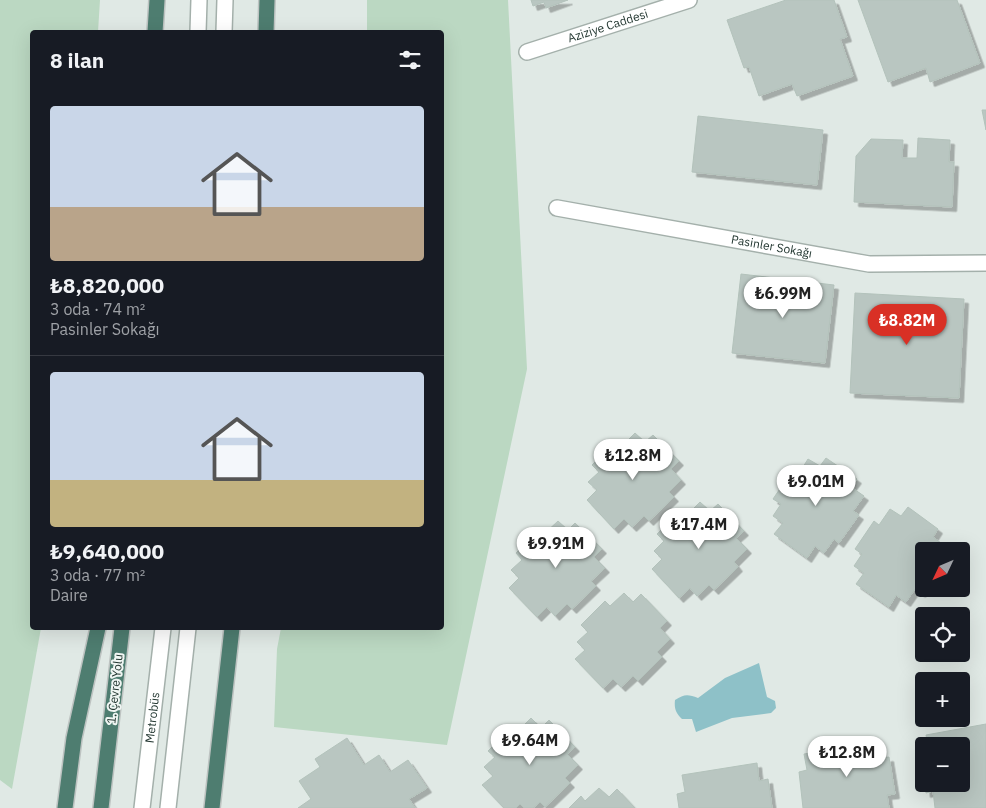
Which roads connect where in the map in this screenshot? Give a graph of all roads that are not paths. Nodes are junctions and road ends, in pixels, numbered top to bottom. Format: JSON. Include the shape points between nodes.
{"nodes":[{"id":1,"x":157,"y":0,"type":"edge"},
{"id":2,"x":199,"y":0,"type":"edge"},
{"id":3,"x":225,"y":0,"type":"edge"},
{"id":4,"x":267,"y":0,"type":"edge"},
{"id":5,"x":689,"y":0,"type":"edge"},
{"id":6,"x":155,"y":30,"type":"edge"},
{"id":7,"x":198,"y":30,"type":"edge"},
{"id":8,"x":224,"y":30,"type":"edge"},
{"id":9,"x":266,"y":30,"type":"edge"},
{"id":10,"x":527,"y":52,"type":"dead end"},
{"id":11,"x":557,"y":208,"type":"dead end"},
{"id":12,"x":986,"y":263,"type":"edge"},
{"id":13,"x":98,"y":630,"type":"edge"},
{"id":14,"x":122,"y":630,"type":"edge"},
{"id":15,"x":164,"y":630,"type":"edge"},
{"id":16,"x":188,"y":630,"type":"edge"},
{"id":17,"x":232,"y":630,"type":"edge"},
{"id":18,"x":143,"y":802,"type":"edge"},
{"id":19,"x":168,"y":806,"type":"edge"},
{"id":20,"x":65,"y":808,"type":"edge"},
{"id":21,"x":101,"y":808,"type":"edge"},
{"id":22,"x":212,"y":808,"type":"edge"}],
"edges":[{"from":1,"to":6,"type":"highway"},
{"from":2,"to":7,"type":"street"},
{"from":3,"to":8,"type":"street"},
{"from":4,"to":9,"type":"highway"},
{"from":5,"to":10,"type":"street","name":"Aziziye Caddesi"},
{"from":11,"to":12,"type":"street","name":"Pasinler Sokağı","via":[[869,264]]},
{"from":13,"to":20,"type":"highway","via":[[74,738]]},
{"from":14,"to":21,"type":"highway","name":"1. Çevre Yolu"},
{"from":15,"to":18,"type":"street","name":"Metrobüs"},
{"from":16,"to":19,"type":"street","name":"Metrobüs"},
{"from":17,"to":22,"type":"highway"}]}
